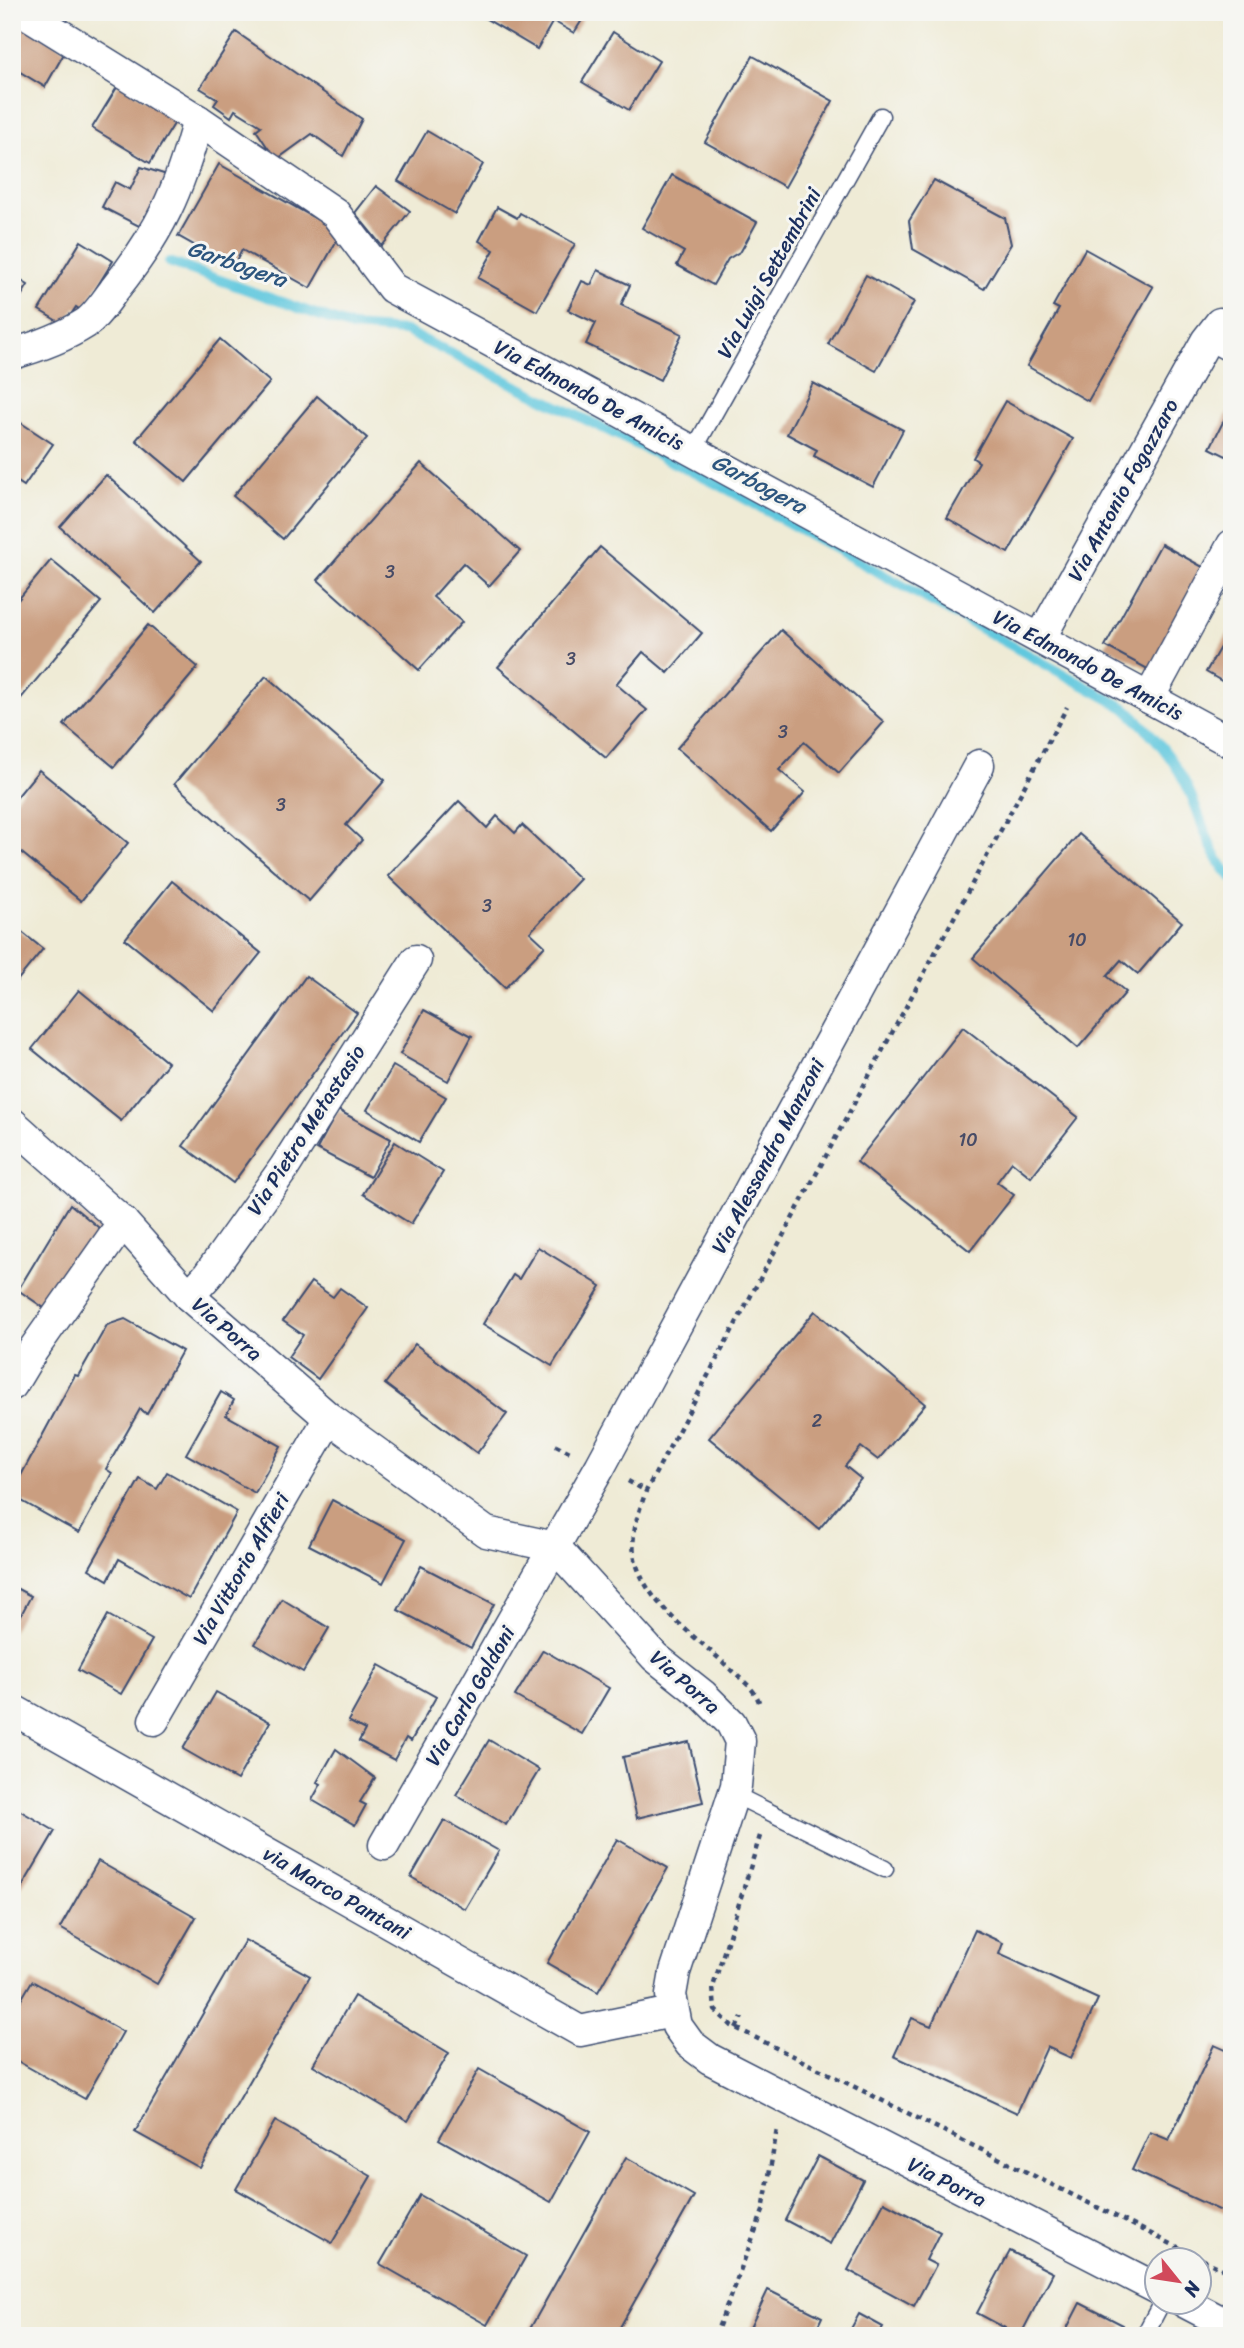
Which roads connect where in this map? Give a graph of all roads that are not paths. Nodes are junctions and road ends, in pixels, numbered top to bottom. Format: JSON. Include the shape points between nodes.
{"nodes":[{"id":1,"x":23,"y":12,"type":"edge"},
{"id":2,"x":881,"y":116,"type":"dead end"},
{"id":3,"x":198,"y":120,"type":"junction"},
{"id":4,"x":1219,"y":339,"type":"edge"},
{"id":5,"x":12,"y":354,"type":"edge"},
{"id":6,"x":693,"y":451,"type":"junction"},
{"id":7,"x":1232,"y":545,"type":"edge"},
{"id":8,"x":1221,"y":592,"type":"edge"},
{"id":9,"x":1040,"y":639,"type":"junction"},
{"id":10,"x":1149,"y":698,"type":"junction"},
{"id":11,"x":1232,"y":743,"type":"edge"},
{"id":12,"x":979,"y":765,"type":"dead end"},
{"id":13,"x":416,"y":960,"type":"dead end"},
{"id":14,"x":12,"y":1123,"type":"edge"},
{"id":15,"x":123,"y":1222,"type":"junction"},
{"id":16,"x":189,"y":1296,"type":"junction"},
{"id":17,"x":12,"y":1385,"type":"edge"},
{"id":18,"x":329,"y":1418,"type":"junction"},
{"id":19,"x":555,"y":1547,"type":"junction"},
{"id":20,"x":12,"y":1709,"type":"edge"},
{"id":21,"x":154,"y":1720,"type":"dead end"},
{"id":22,"x":733,"y":1794,"type":"junction"},
{"id":23,"x":384,"y":1845,"type":"dead end"},
{"id":24,"x":885,"y":1869,"type":"dead end"},
{"id":25,"x":672,"y":2012,"type":"junction"},
{"id":26,"x":1142,"y":2280,"type":"edge"},
{"id":27,"x":1155,"y":2316,"type":"edge"},
{"id":28,"x":1211,"y":2316,"type":"edge"},
{"id":29,"x":1232,"y":2327,"type":"edge"},
{"id":30,"x":1144,"y":2336,"type":"edge"}],
"edges":[{"from":1,"to":3,"type":"street","name":"Via Edmondo De Amicis"},
{"from":2,"to":6,"type":"lane","name":"Via Luigi Settembrini"},
{"from":3,"to":5,"type":"street","via":[[184,173],[142,255],[88,322]]},
{"from":3,"to":6,"type":"street","name":"Via Edmondo De Amicis","via":[[335,213],[392,288]]},
{"from":4,"to":9,"type":"street","name":"Via Antonio Fogazzaro"},
{"from":6,"to":9,"type":"street","name":"Via Edmondo De Amicis"},
{"from":7,"to":8,"type":"street"},
{"from":8,"to":10,"type":"street"},
{"from":9,"to":10,"type":"street","name":"Via Edmondo De Amicis"},
{"from":10,"to":11,"type":"street","name":"Via Edmondo De Amicis"},
{"from":12,"to":19,"type":"street","name":"Via Alessandro Manzoni"},
{"from":13,"to":16,"type":"street","name":"Via Pietro Metastasio","via":[[284,1168]]},
{"from":14,"to":15,"type":"street","name":"Via Porra"},
{"from":15,"to":16,"type":"street","name":"Via Porra"},
{"from":15,"to":17,"type":"street"},
{"from":16,"to":18,"type":"street","name":"Via Porra"},
{"from":18,"to":19,"type":"street","name":"Via Porra","via":[[486,1532]]},
{"from":18,"to":21,"type":"street","name":"Via Vittorio Alfieri"},
{"from":19,"to":22,"type":"street","name":"Via Porra","via":[[654,1657],[731,1723],[740,1741]]},
{"from":19,"to":23,"type":"street","name":"Via Carlo Goldoni"},
{"from":20,"to":25,"type":"street","name":"via Marco Pantani","via":[[580,2031]]},
{"from":22,"to":24,"type":"lane"},
{"from":22,"to":25,"type":"street","name":"Via Porra","via":[[675,1972]]},
{"from":25,"to":26,"type":"street","name":"Via Porra","via":[[690,2044],[775,2094]]},
{"from":27,"to":30,"type":"lane"},
{"from":28,"to":29,"type":"street"}]}
